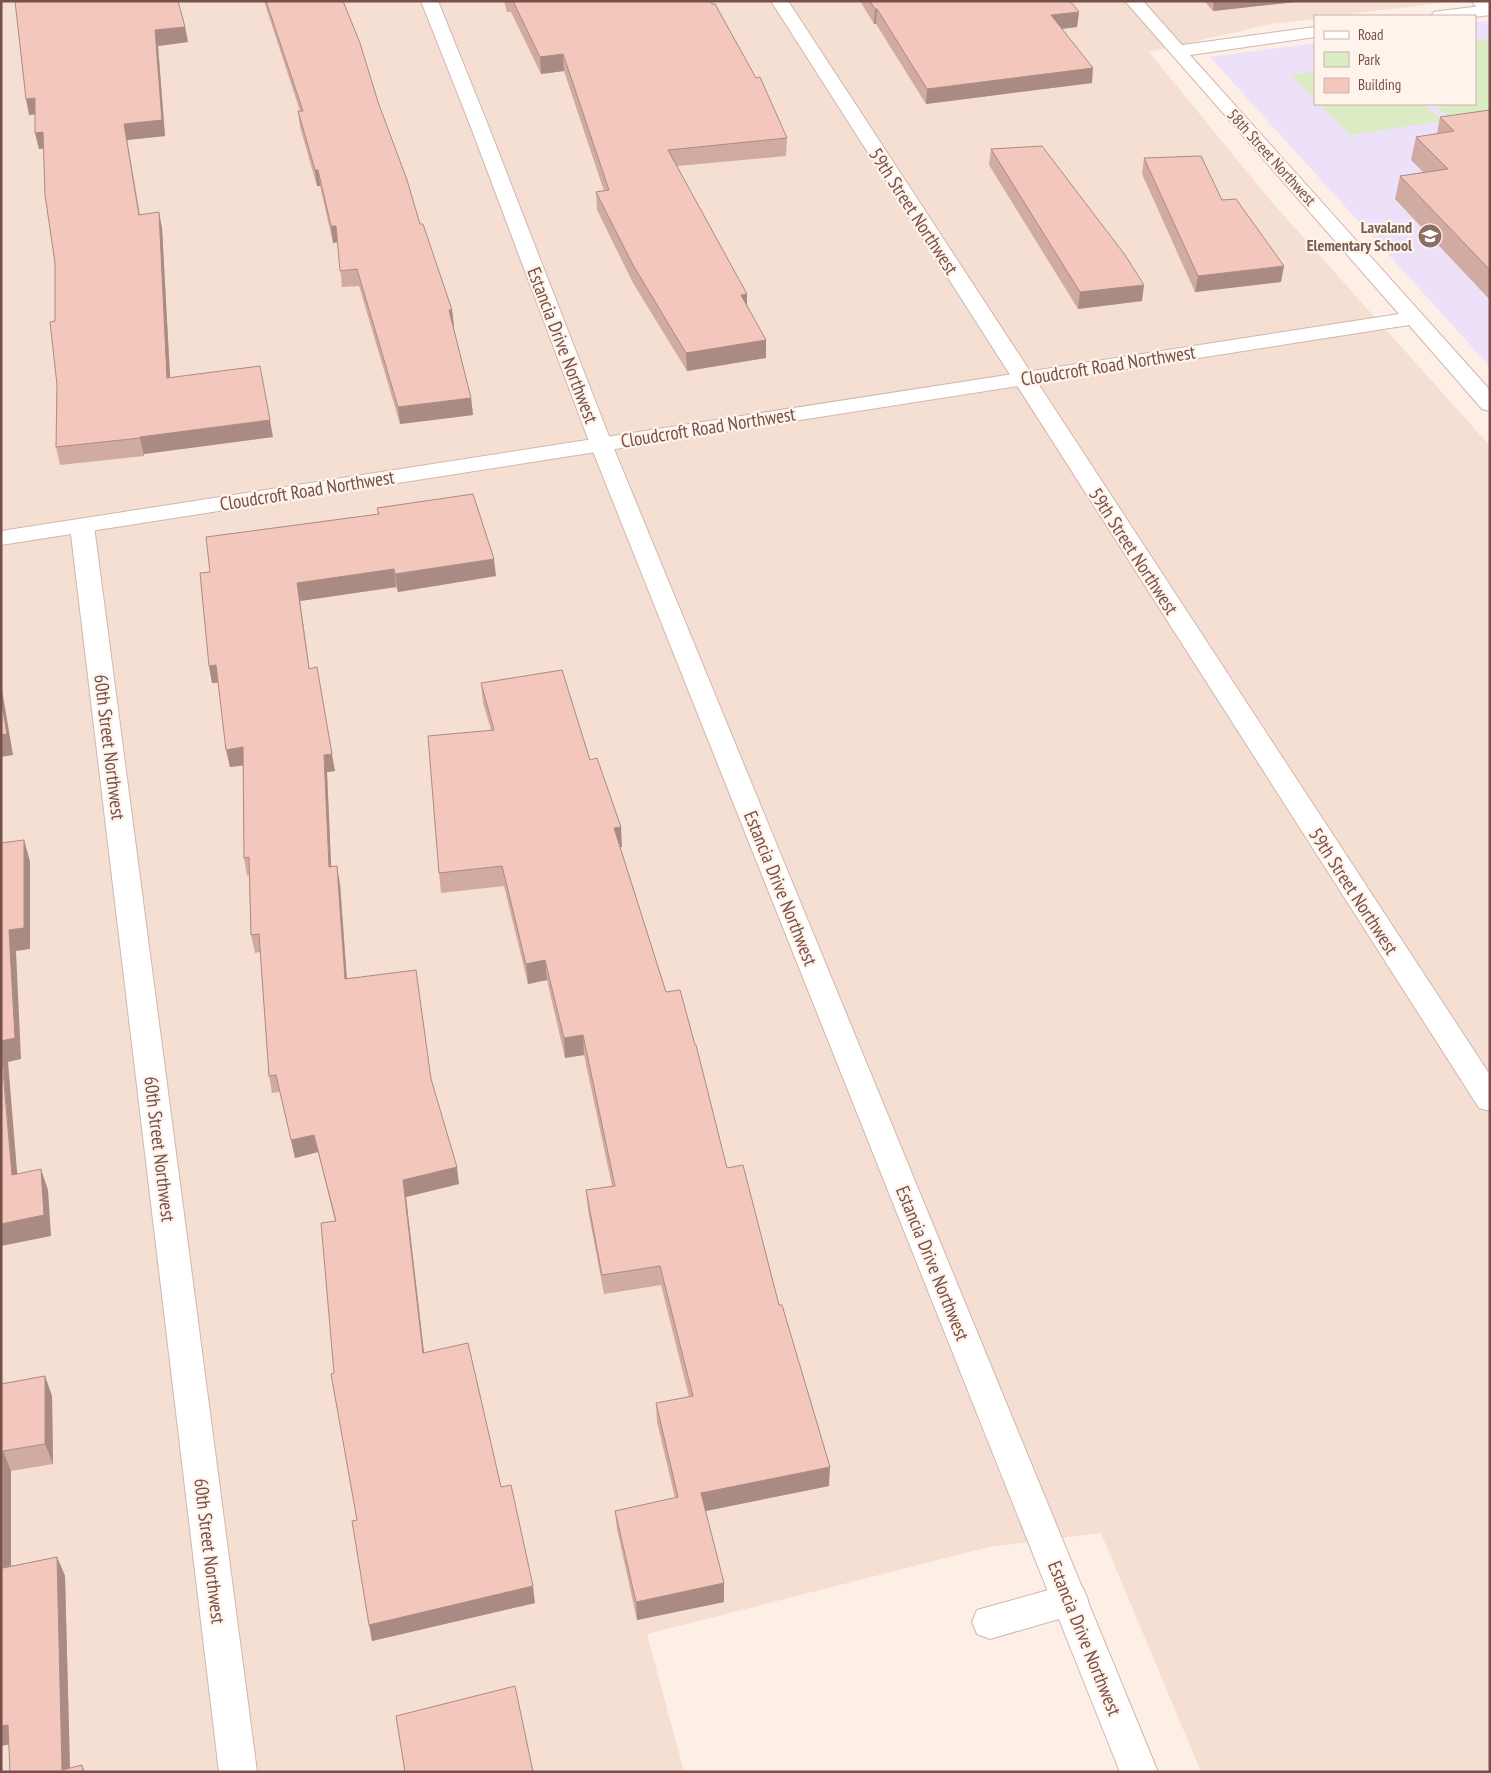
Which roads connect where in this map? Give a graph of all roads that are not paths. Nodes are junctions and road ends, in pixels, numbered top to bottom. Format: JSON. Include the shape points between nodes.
{"nodes":[{"id":1,"x":429,"y":1,"type":"edge"},
{"id":2,"x":779,"y":1,"type":"edge"},
{"id":3,"x":1133,"y":1,"type":"edge"},
{"id":4,"x":1486,"y":7,"type":"edge"},
{"id":5,"x":1445,"y":15,"type":"edge"},
{"id":6,"x":1314,"y":32,"type":"edge"},
{"id":7,"x":1178,"y":51,"type":"junction"},
{"id":8,"x":1414,"y":318,"type":"junction"},
{"id":9,"x":1022,"y":378,"type":"junction"},
{"id":10,"x":1490,"y":404,"type":"edge"},
{"id":11,"x":601,"y":444,"type":"junction"},
{"id":12,"x":82,"y":526,"type":"junction"},
{"id":13,"x":1,"y":538,"type":"edge"},
{"id":14,"x":1490,"y":1100,"type":"edge"},
{"id":15,"x":1070,"y":1600,"type":"junction"},
{"id":16,"x":990,"y":1622,"type":"dead end"},
{"id":17,"x":238,"y":1772,"type":"edge"},
{"id":18,"x":1139,"y":1772,"type":"edge"}],
"edges":[{"from":1,"to":11,"type":"street","name":"Estancia Drive Northwest"},
{"from":2,"to":9,"type":"street","name":"59th Street Northwest"},
{"from":3,"to":7,"type":"street","name":"58th Street Northwest"},
{"from":4,"to":5,"type":"street"},
{"from":6,"to":7,"type":"street"},
{"from":7,"to":8,"type":"street","name":"58th Street Northwest"},
{"from":8,"to":9,"type":"street","name":"Cloudcroft Road Northwest"},
{"from":8,"to":10,"type":"street","name":"58th Street Northwest"},
{"from":9,"to":11,"type":"street","name":"Cloudcroft Road Northwest"},
{"from":9,"to":14,"type":"street","name":"59th Street Northwest"},
{"from":11,"to":12,"type":"street","name":"Cloudcroft Road Northwest"},
{"from":11,"to":15,"type":"street","name":"Estancia Drive Northwest"},
{"from":12,"to":13,"type":"street","name":"Cloudcroft Road Northwest"},
{"from":12,"to":17,"type":"street","name":"60th Street Northwest"},
{"from":15,"to":16,"type":"street"},
{"from":15,"to":18,"type":"street","name":"Estancia Drive Northwest"}]}
